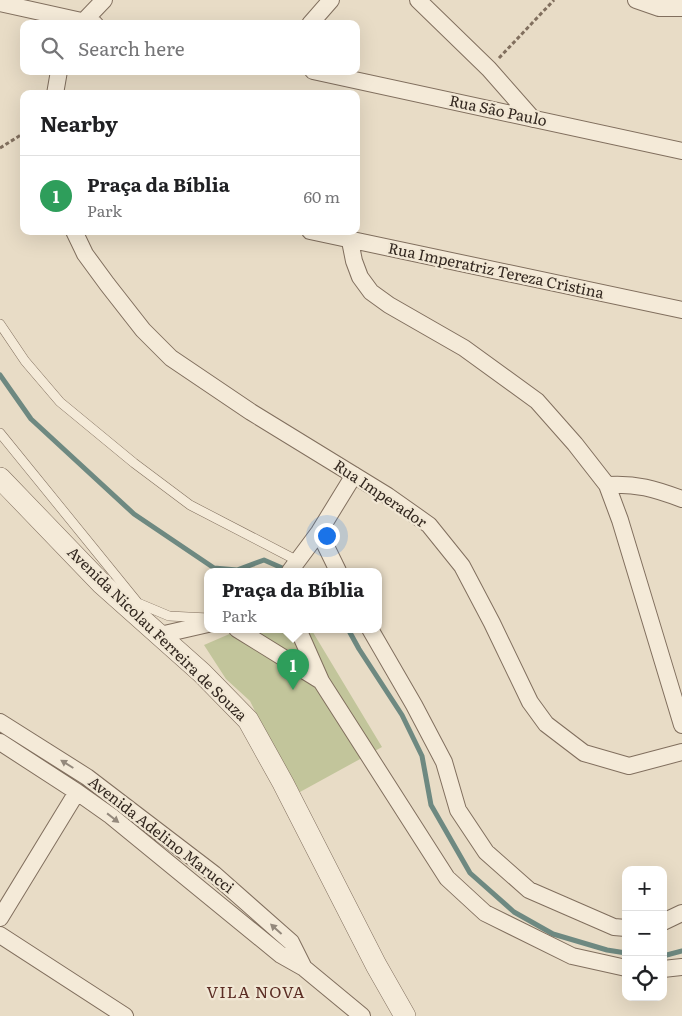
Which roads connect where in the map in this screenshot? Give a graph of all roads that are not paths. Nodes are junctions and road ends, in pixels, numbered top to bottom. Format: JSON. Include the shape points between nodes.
{"nodes":[{"id":1,"x":104,"y":0,"type":"edge"},
{"id":2,"x":331,"y":0,"type":"edge"},
{"id":3,"x":418,"y":0,"type":"edge"},
{"id":4,"x":636,"y":0,"type":"edge"},
{"id":5,"x":0,"y":3,"type":"edge"},
{"id":6,"x":682,"y":8,"type":"edge"},
{"id":7,"x":73,"y":20,"type":"edge"},
{"id":8,"x":88,"y":20,"type":"edge"},
{"id":9,"x":314,"y":20,"type":"edge"},
{"id":10,"x":58,"y":75,"type":"edge"},
{"id":11,"x":331,"y":75,"type":"edge"},
{"id":12,"x":55,"y":90,"type":"edge"},
{"id":13,"x":533,"y":119,"type":"junction"},
{"id":14,"x":682,"y":151,"type":"edge"},
{"id":15,"x":76,"y":235,"type":"edge"},
{"id":16,"x":326,"y":235,"type":"edge"},
{"id":17,"x":350,"y":241,"type":"junction"},
{"id":18,"x":682,"y":310,"type":"edge"},
{"id":19,"x":0,"y":324,"type":"edge"},
{"id":20,"x":0,"y":433,"type":"edge"},
{"id":21,"x":354,"y":475,"type":"junction"},
{"id":22,"x":0,"y":478,"type":"edge"},
{"id":23,"x":607,"y":484,"type":"junction"},
{"id":24,"x":682,"y":499,"type":"edge"},
{"id":25,"x":319,"y":532,"type":"junction"},
{"id":26,"x":294,"y":566,"type":"edge"},
{"id":27,"x":337,"y":568,"type":"edge"},
{"id":28,"x":204,"y":618,"type":"edge"},
{"id":29,"x":204,"y":625,"type":"edge"},
{"id":30,"x":243,"y":633,"type":"edge"},
{"id":31,"x":300,"y":633,"type":"edge"},
{"id":32,"x":372,"y":633,"type":"edge"},
{"id":33,"x":160,"y":635,"type":"junction"},
{"id":34,"x":321,"y":681,"type":"junction"},
{"id":35,"x":0,"y":722,"type":"edge"},
{"id":36,"x":682,"y":725,"type":"edge"},
{"id":37,"x":0,"y":742,"type":"edge"},
{"id":38,"x":682,"y":752,"type":"edge"},
{"id":39,"x":77,"y":792,"type":"junction"},
{"id":40,"x":682,"y":913,"type":"edge"},
{"id":41,"x":0,"y":918,"type":"edge"},
{"id":42,"x":667,"y":920,"type":"edge"},
{"id":43,"x":622,"y":928,"type":"edge"},
{"id":44,"x":0,"y":936,"type":"edge"},
{"id":45,"x":622,"y":967,"type":"edge"},
{"id":46,"x":682,"y":967,"type":"edge"},
{"id":47,"x":304,"y":968,"type":"junction"},
{"id":48,"x":667,"y":969,"type":"edge"},
{"id":49,"x":125,"y":1016,"type":"edge"},
{"id":50,"x":362,"y":1016,"type":"edge"},
{"id":51,"x":405,"y":1016,"type":"edge"}],
"edges":[{"from":1,"to":8,"type":"street"},
{"from":2,"to":9,"type":"street"},
{"from":3,"to":13,"type":"street","via":[[489,69]]},
{"from":4,"to":6,"type":"street","via":[[659,8]]},
{"from":5,"to":7,"type":"street"},
{"from":10,"to":12,"type":"street"},
{"from":11,"to":13,"type":"street","name":"Rua São Paulo"},
{"from":13,"to":14,"type":"street","name":"Rua São Paulo"},
{"from":15,"to":21,"type":"street","name":"Rua Imperador","via":[[85,254],[107,284],[143,330],[171,358],[250,412]]},
{"from":16,"to":17,"type":"street","name":"Rua Imperatriz Tereza Cristina"},
{"from":17,"to":18,"type":"street","name":"Rua Imperatriz Tereza Cristina"},
{"from":17,"to":23,"type":"street","via":[[360,277],[371,292],[464,348],[537,401]]},
{"from":19,"to":26,"type":"lane","via":[[25,361],[60,402],[134,463],[190,505]]},
{"from":20,"to":28,"type":"lane","via":[[138,603],[169,616]]},
{"from":21,"to":25,"type":"street"},
{"from":21,"to":38,"type":"street","name":"Rua Imperador","via":[[429,526],[462,566],[530,702],[546,724],[584,753],[629,766]]},
{"from":22,"to":33,"type":"street","name":"Avenida Nicolau Ferreira de Souza","via":[[102,584]]},
{"from":23,"to":24,"type":"street","via":[[657,489]]},
{"from":23,"to":36,"type":"street"},
{"from":25,"to":26,"type":"street"},
{"from":25,"to":27,"type":"street"},
{"from":29,"to":33,"type":"street"},
{"from":30,"to":34,"type":"street"},
{"from":31,"to":34,"type":"street"},
{"from":32,"to":43,"type":"street","via":[[444,762],[458,810],[486,852],[529,890]]},
{"from":33,"to":51,"type":"street","name":"Avenida Nicolau Ferreira de Souza","via":[[248,720]]},
{"from":34,"to":45,"type":"street","via":[[446,878],[485,913],[572,956]]},
{"from":47,"to":35,"type":"street","name":"Avenida Adelino Marucci","one_way":true,"via":[[291,942],[214,874],[87,777]]},
{"from":37,"to":39,"type":"street","name":"Avenida Adelino Marucci"},
{"from":39,"to":41,"type":"street"},
{"from":39,"to":47,"type":"street","name":"Avenida Adelino Marucci","one_way":true,"via":[[281,955]]},
{"from":40,"to":42,"type":"street"},
{"from":44,"to":49,"type":"street"},
{"from":46,"to":48,"type":"street"},
{"from":47,"to":50,"type":"street","name":"Avenida Adelino Marucci"}]}
